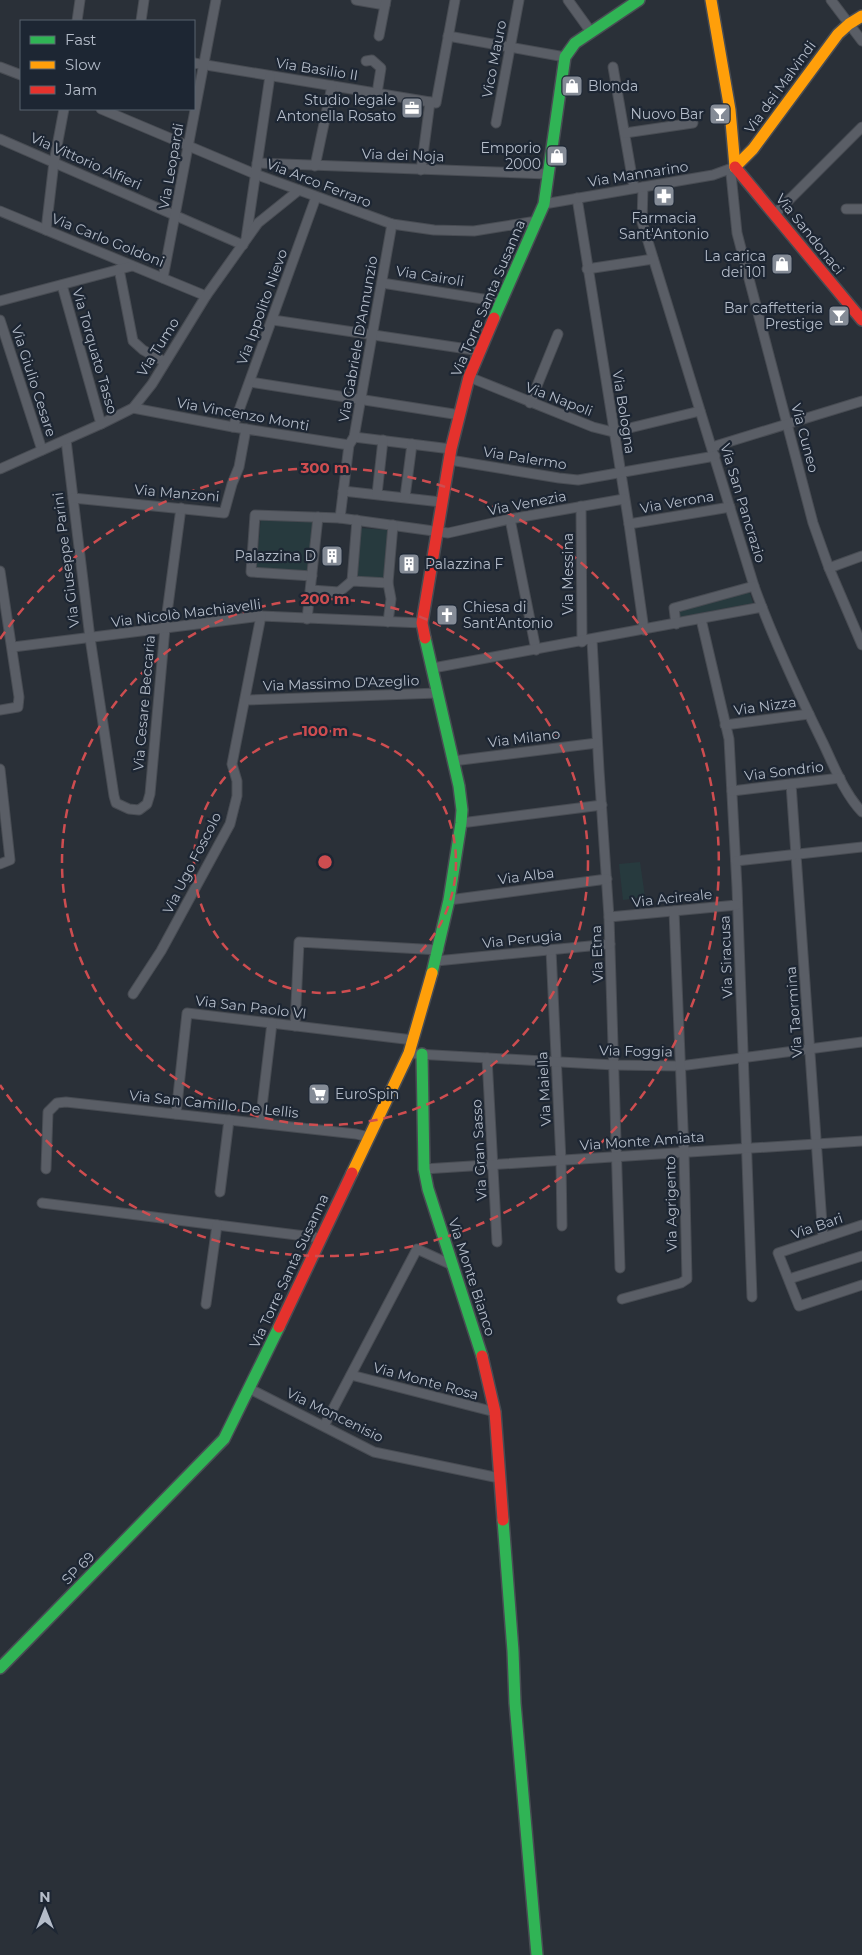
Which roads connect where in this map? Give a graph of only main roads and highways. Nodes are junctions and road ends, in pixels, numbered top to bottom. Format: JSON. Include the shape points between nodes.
{"nodes":[{"id":1,"x":640,"y":0,"type":"edge"},
{"id":2,"x":712,"y":0,"type":"edge"},
{"id":3,"x":862,"y":16,"type":"edge"},
{"id":4,"x":735,"y":166,"type":"junction"},
{"id":5,"x":862,"y":320,"type":"edge"},
{"id":6,"x":422,"y":1054,"type":"road end"},
{"id":7,"x":177,"y":1489,"type":"joint"},
{"id":8,"x":0,"y":1668,"type":"edge"},
{"id":9,"x":537,"y":1955,"type":"edge"}],
"edges":[{"from":1,"to":7,"type":"main road","name":"Via Torre Santa Susanna","via":[[575,43],[565,57],[544,204],[469,378],[451,455],[422,624],[460,786],[462,823],[437,956],[409,1053],[224,1439]]},
{"from":2,"to":4,"type":"main road","via":[[730,110]]},
{"from":3,"to":4,"type":"main road","name":"Via dei Malvindi","via":[[838,34],[753,149]]},
{"from":4,"to":5,"type":"main road","name":"Via Sandonaci"},
{"from":6,"to":9,"type":"main road","name":"Via Monte Bianco","via":[[424,1169],[428,1189],[478,1343],[495,1412],[515,1703]]},
{"from":7,"to":8,"type":"main road","name":"SP 69"}]}
